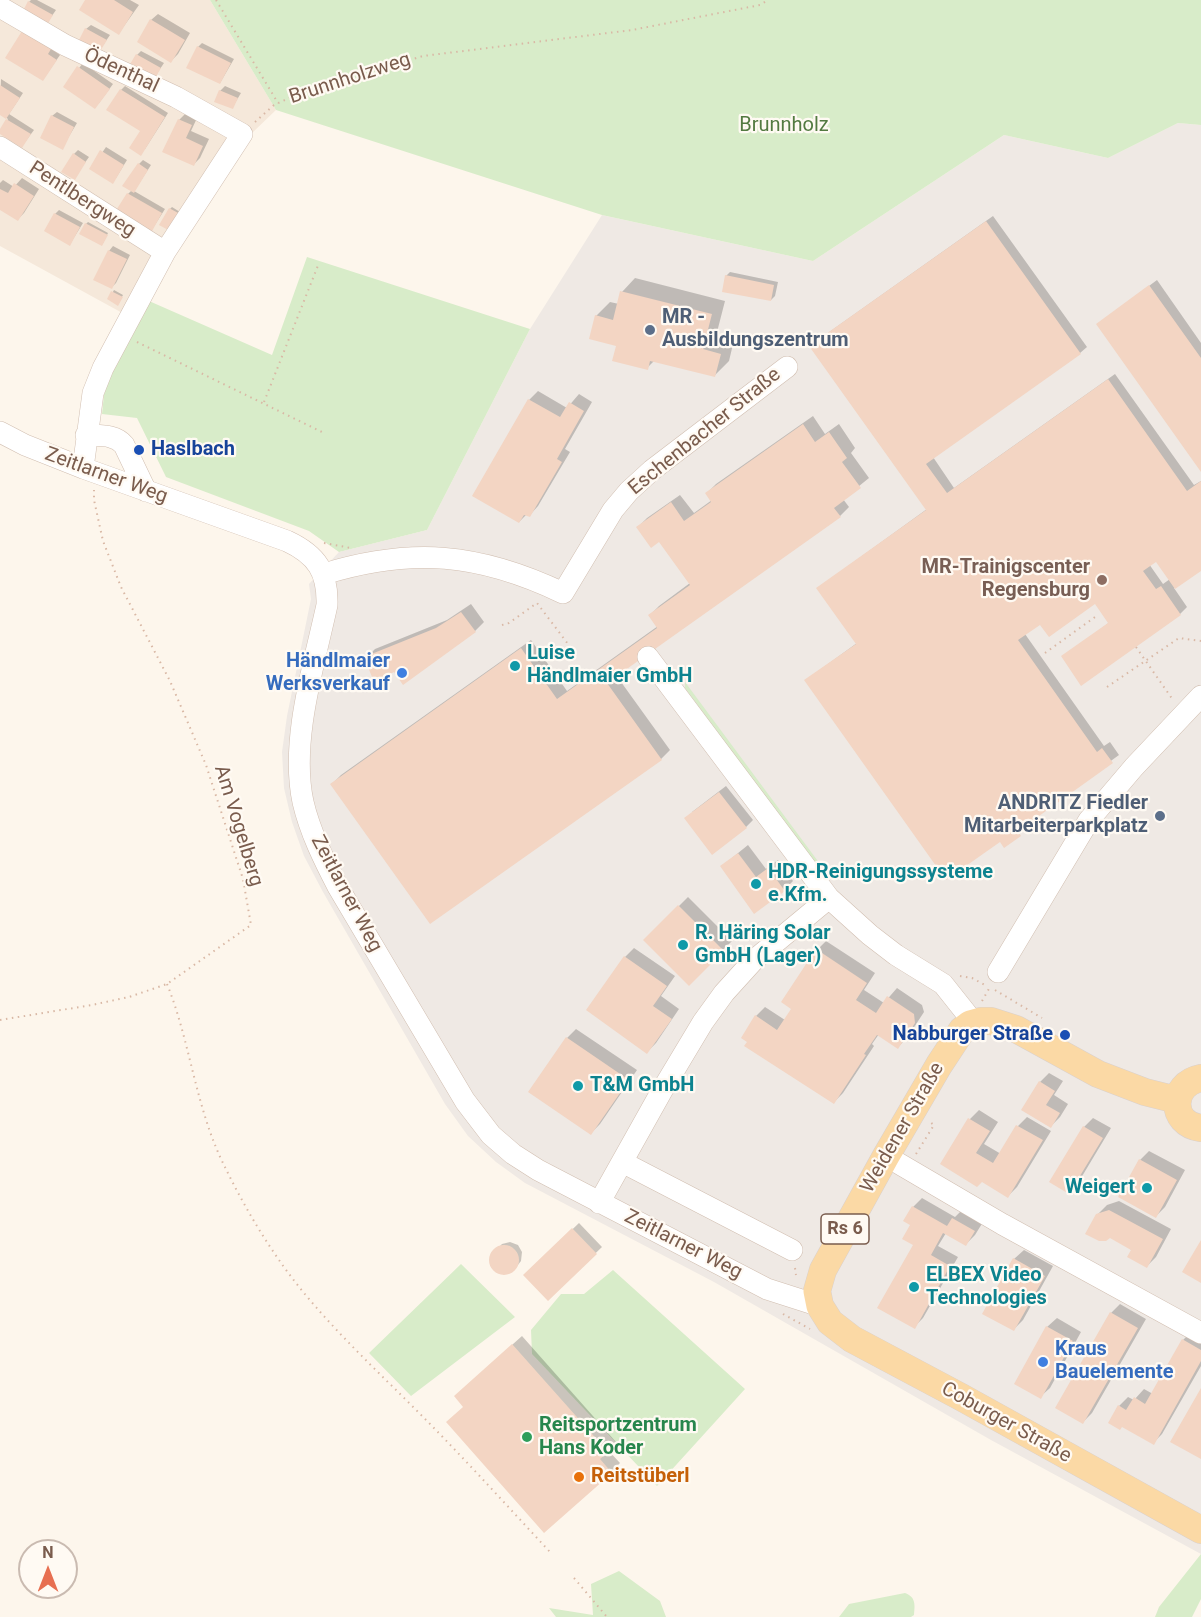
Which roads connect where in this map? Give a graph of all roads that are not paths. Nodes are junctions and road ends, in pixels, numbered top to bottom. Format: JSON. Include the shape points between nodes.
{"nodes":[{"id":1,"x":0,"y":7,"type":"edge"},
{"id":2,"x":0,"y":147,"type":"edge"},
{"id":3,"x":165,"y":252,"type":"junction"},
{"id":4,"x":788,"y":367,"type":"dead end"},
{"id":5,"x":0,"y":432,"type":"edge"},
{"id":6,"x":86,"y":435,"type":"junction"},
{"id":7,"x":88,"y":476,"type":"junction"},
{"id":8,"x":146,"y":491,"type":"junction"},
{"id":9,"x":324,"y":574,"type":"junction"},
{"id":10,"x":648,"y":657,"type":"dead end"},
{"id":11,"x":1194,"y":709,"type":"edge"},
{"id":12,"x":829,"y":898,"type":"junction"},
{"id":13,"x":994,"y":979,"type":"road end"},
{"id":14,"x":973,"y":1021,"type":"junction"},
{"id":15,"x":1201,"y":1078,"type":"edge"},
{"id":16,"x":1177,"y":1100,"type":"junction"},
{"id":17,"x":1201,"y":1128,"type":"edge"},
{"id":18,"x":622,"y":1162,"type":"junction"},
{"id":19,"x":896,"y":1162,"type":"junction"},
{"id":20,"x":599,"y":1203,"type":"junction"},
{"id":21,"x":792,"y":1250,"type":"dead end"},
{"id":22,"x":816,"y":1318,"type":"junction"},
{"id":23,"x":1201,"y":1333,"type":"edge"},
{"id":24,"x":1201,"y":1530,"type":"edge"}],
"edges":[{"from":1,"to":3,"type":"street","name":"Ödenthal","via":[[65,45],[176,97],[242,134]]},
{"from":2,"to":3,"type":"street","name":"Pentlbergweg"},
{"from":3,"to":6,"type":"street","via":[[103,368],[93,393]]},
{"from":4,"to":9,"type":"street","name":"Eschenbacher Straße","via":[[629,491],[613,510],[563,592],[505,569],[428,557],[387,559]]},
{"from":5,"to":7,"type":"street","name":"Zeitlarner Weg"},
{"from":6,"to":7,"type":"street"},
{"from":6,"to":8,"type":"street","via":[[119,439]]},
{"from":7,"to":8,"type":"street","name":"Zeitlarner Weg"},
{"from":8,"to":9,"type":"street","name":"Zeitlarner Weg","via":[[298,546],[315,559]]},
{"from":9,"to":20,"type":"street","name":"Zeitlarner Weg","via":[[327,605],[300,754],[303,802],[322,856],[476,1118],[513,1154]]},
{"from":10,"to":12,"type":"street"},
{"from":11,"to":13,"type":"street","via":[[1134,767],[1089,820]]},
{"from":12,"to":14,"type":"street","via":[[896,955],[943,984]]},
{"from":12,"to":18,"type":"street","via":[[753,960],[724,993]]},
{"from":14,"to":16,"type":"main road","via":[[991,1021],[1016,1029],[1098,1074]]},
{"from":14,"to":19,"type":"main road","name":"Weidener Straße","number":"Rs 6","via":[[962,1030],[939,1065]]},
{"from":15,"to":16,"type":"main road","via":[[1188,1082]]},
{"from":16,"to":17,"type":"main road","via":[[1184,1120]]},
{"from":18,"to":20,"type":"street"},
{"from":18,"to":21,"type":"street"},
{"from":19,"to":22,"type":"main road","name":"Weidener Straße","number":"Rs 6","via":[[823,1270]]},
{"from":19,"to":23,"type":"street"},
{"from":20,"to":22,"type":"street","name":"Zeitlarner Weg"},
{"from":22,"to":24,"type":"main road","name":"Coburger Straße","via":[[830,1322],[852,1339]]}]}
